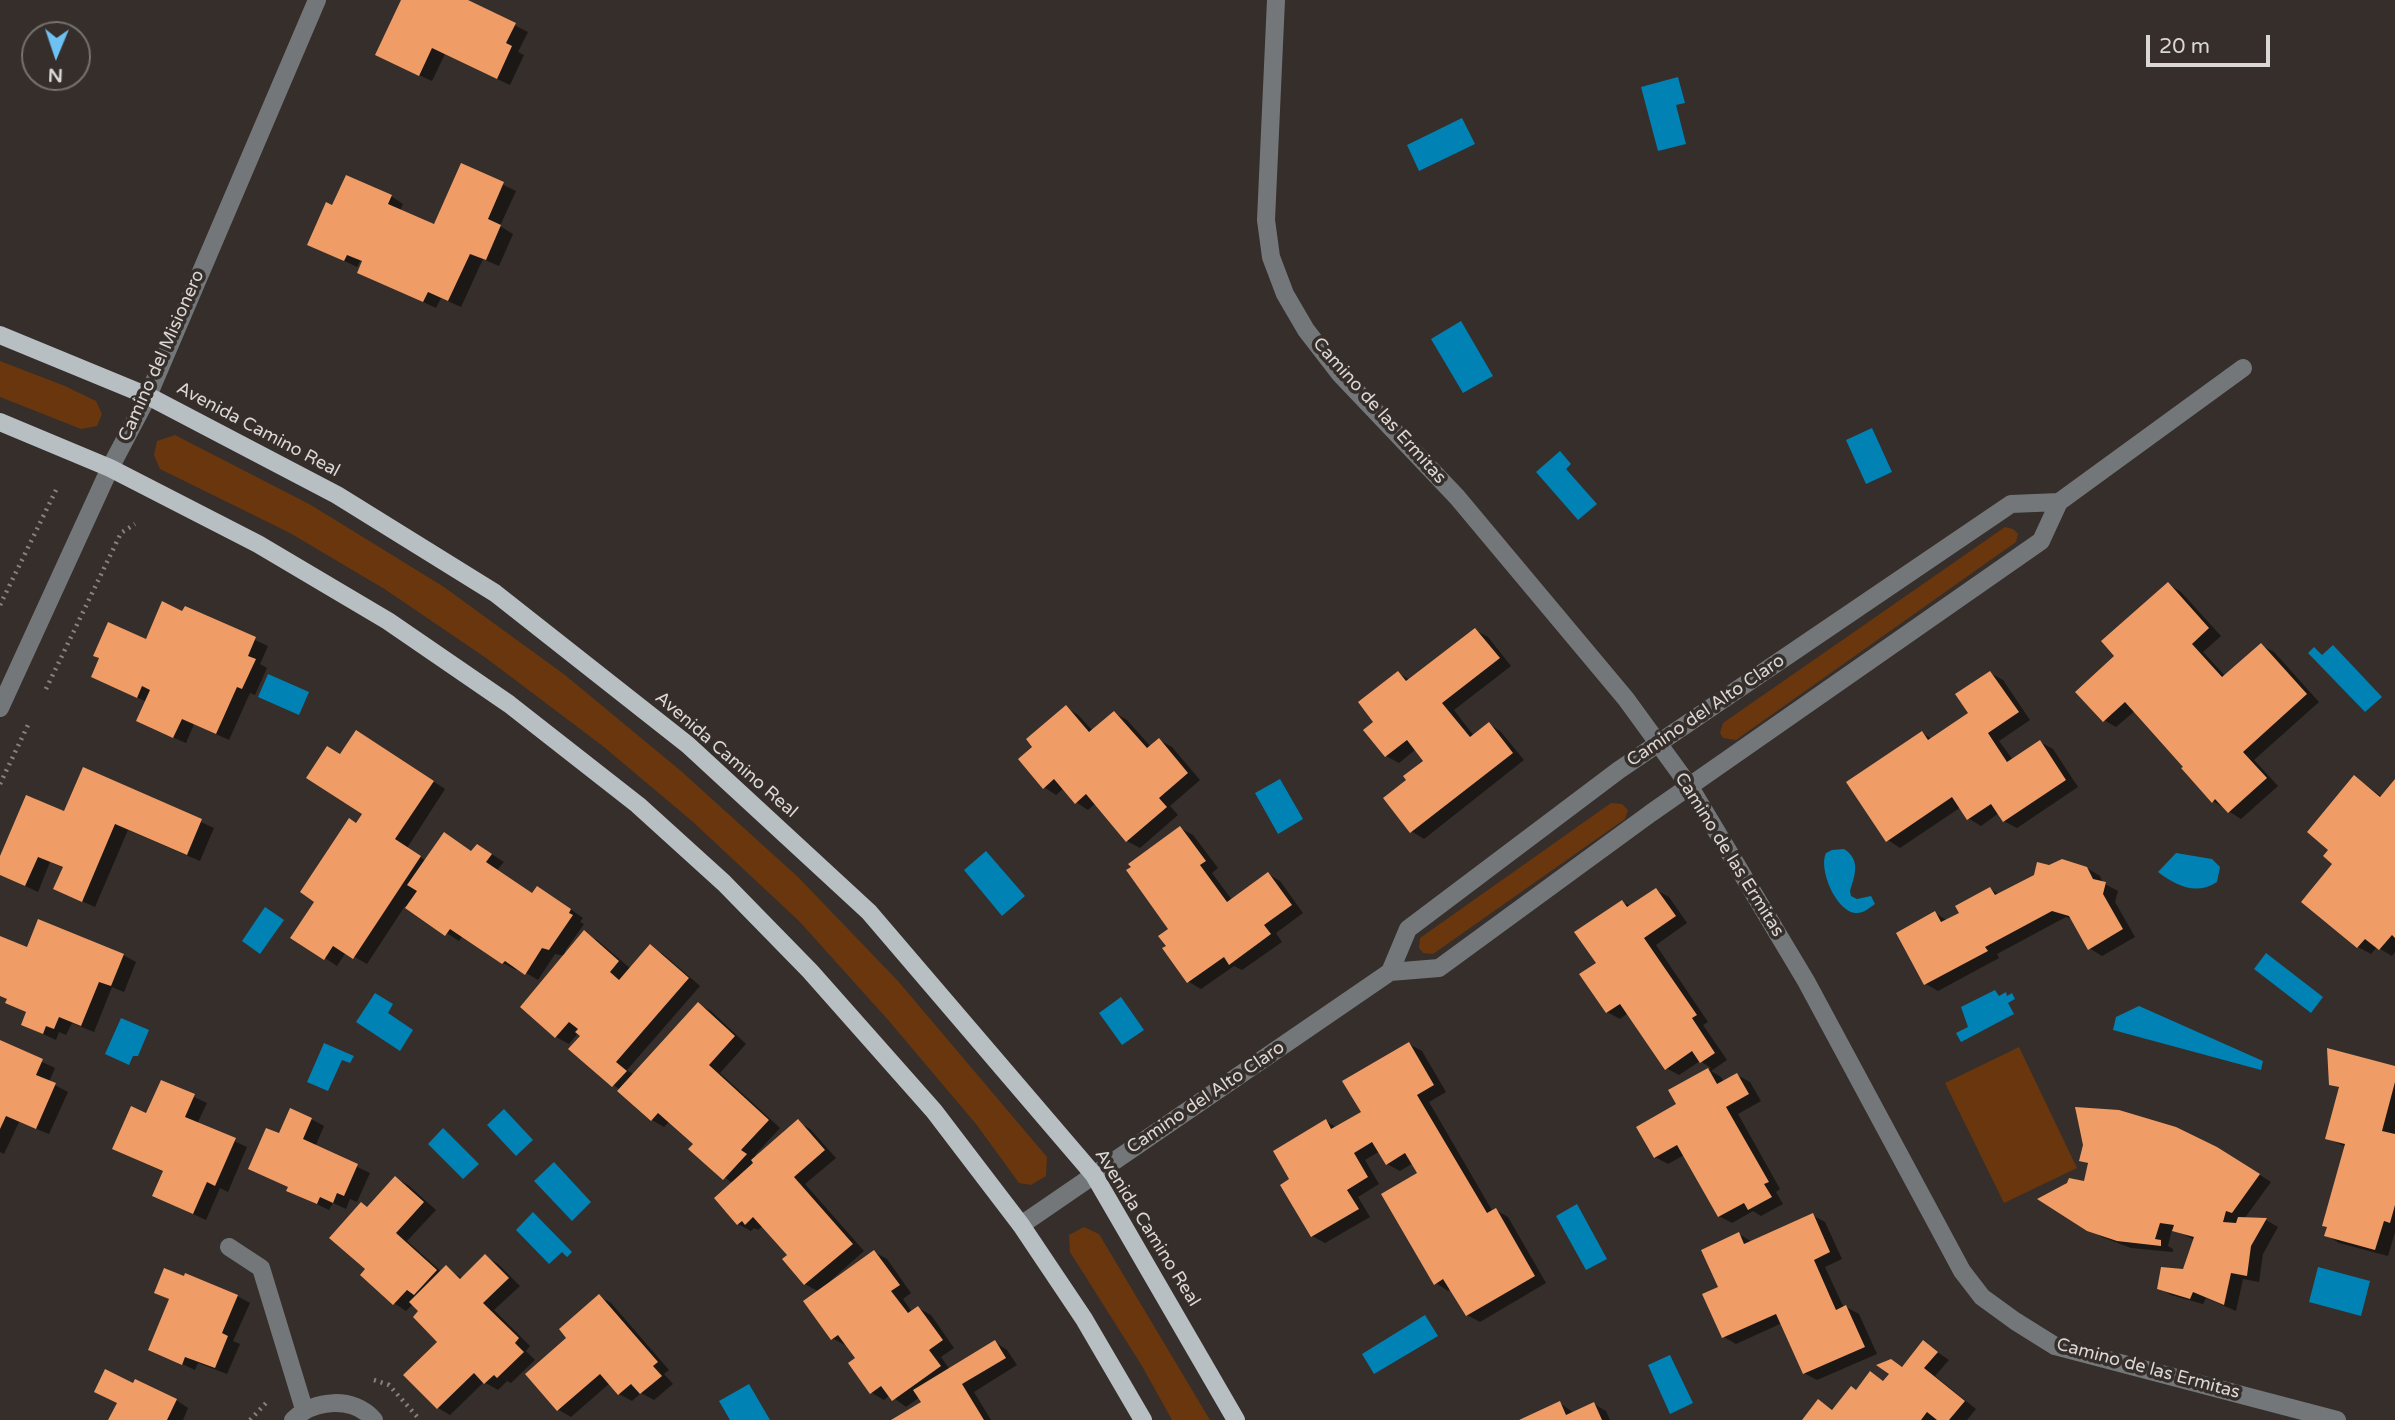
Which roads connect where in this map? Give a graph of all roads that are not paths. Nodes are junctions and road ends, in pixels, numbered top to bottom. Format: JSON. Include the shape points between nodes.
{"nodes":[{"id":1,"x":317,"y":0,"type":"edge"},
{"id":2,"x":1276,"y":0,"type":"edge"},
{"id":3,"x":0,"y":335,"type":"edge"},
{"id":4,"x":2243,"y":368,"type":"dead end"},
{"id":5,"x":148,"y":396,"type":"junction"},
{"id":6,"x":0,"y":422,"type":"edge"},
{"id":7,"x":110,"y":468,"type":"junction"},
{"id":8,"x":2059,"y":502,"type":"junction"},
{"id":9,"x":0,"y":708,"type":"edge"},
{"id":10,"x":1658,"y":745,"type":"junction"},
{"id":11,"x":1690,"y":787,"type":"junction"},
{"id":12,"x":1390,"y":972,"type":"junction"},
{"id":13,"x":1094,"y":1175,"type":"junction"},
{"id":14,"x":1021,"y":1225,"type":"junction"},
{"id":15,"x":229,"y":1247,"type":"dead end"},
{"id":16,"x":298,"y":1414,"type":"edge"},
{"id":17,"x":374,"y":1420,"type":"edge"},
{"id":18,"x":1143,"y":1420,"type":"edge"},
{"id":19,"x":1236,"y":1420,"type":"edge"},
{"id":20,"x":2337,"y":1420,"type":"edge"}],
"edges":[{"from":1,"to":5,"type":"street","name":"Camino del Misionero"},
{"from":2,"to":10,"type":"street","name":"Camino de las Ermitas","via":[[1266,220],[1271,257],[1284,294],[1340,374],[1457,497],[1626,699]]},
{"from":3,"to":5,"type":"main road","name":"Avenida Camino Real"},
{"from":4,"to":8,"type":"street","name":"Camino del Alto Claro"},
{"from":5,"to":7,"type":"street","name":"Camino del Misionero"},
{"from":5,"to":13,"type":"main road","name":"Avenida Camino Real","via":[[337,495],[495,593],[688,745],[869,912]]},
{"from":6,"to":7,"type":"main road"},
{"from":7,"to":9,"type":"street","name":"Camino del Misionero"},
{"from":7,"to":14,"type":"main road","via":[[258,544],[388,621],[509,704],[638,805],[724,883],[810,971],[934,1111]]},
{"from":8,"to":10,"type":"street","name":"Camino del Alto Claro","via":[[2011,504]]},
{"from":8,"to":11,"type":"street","name":"Camino del Alto Claro","via":[[2041,541]]},
{"from":10,"to":11,"type":"street","name":"Camino de las Ermitas"},
{"from":10,"to":12,"type":"street","name":"Camino del Alto Claro","via":[[1408,929]]},
{"from":11,"to":12,"type":"street","name":"Camino del Alto Claro","via":[[1439,968]]},
{"from":11,"to":20,"type":"street","name":"Camino de las Ermitas","via":[[1806,981],[1962,1271],[1982,1297],[2055,1346]]},
{"from":12,"to":13,"type":"street","name":"Camino del Alto Claro"},
{"from":13,"to":14,"type":"street","name":"Camino del Alto Claro"},
{"from":13,"to":19,"type":"main road","name":"Avenida Camino Real"},
{"from":14,"to":18,"type":"main road","via":[[1084,1319]]},
{"from":15,"to":16,"type":"street","via":[[261,1268]]},
{"from":16,"to":17,"type":"street","via":[[345,1403],[366,1410]]}]}
